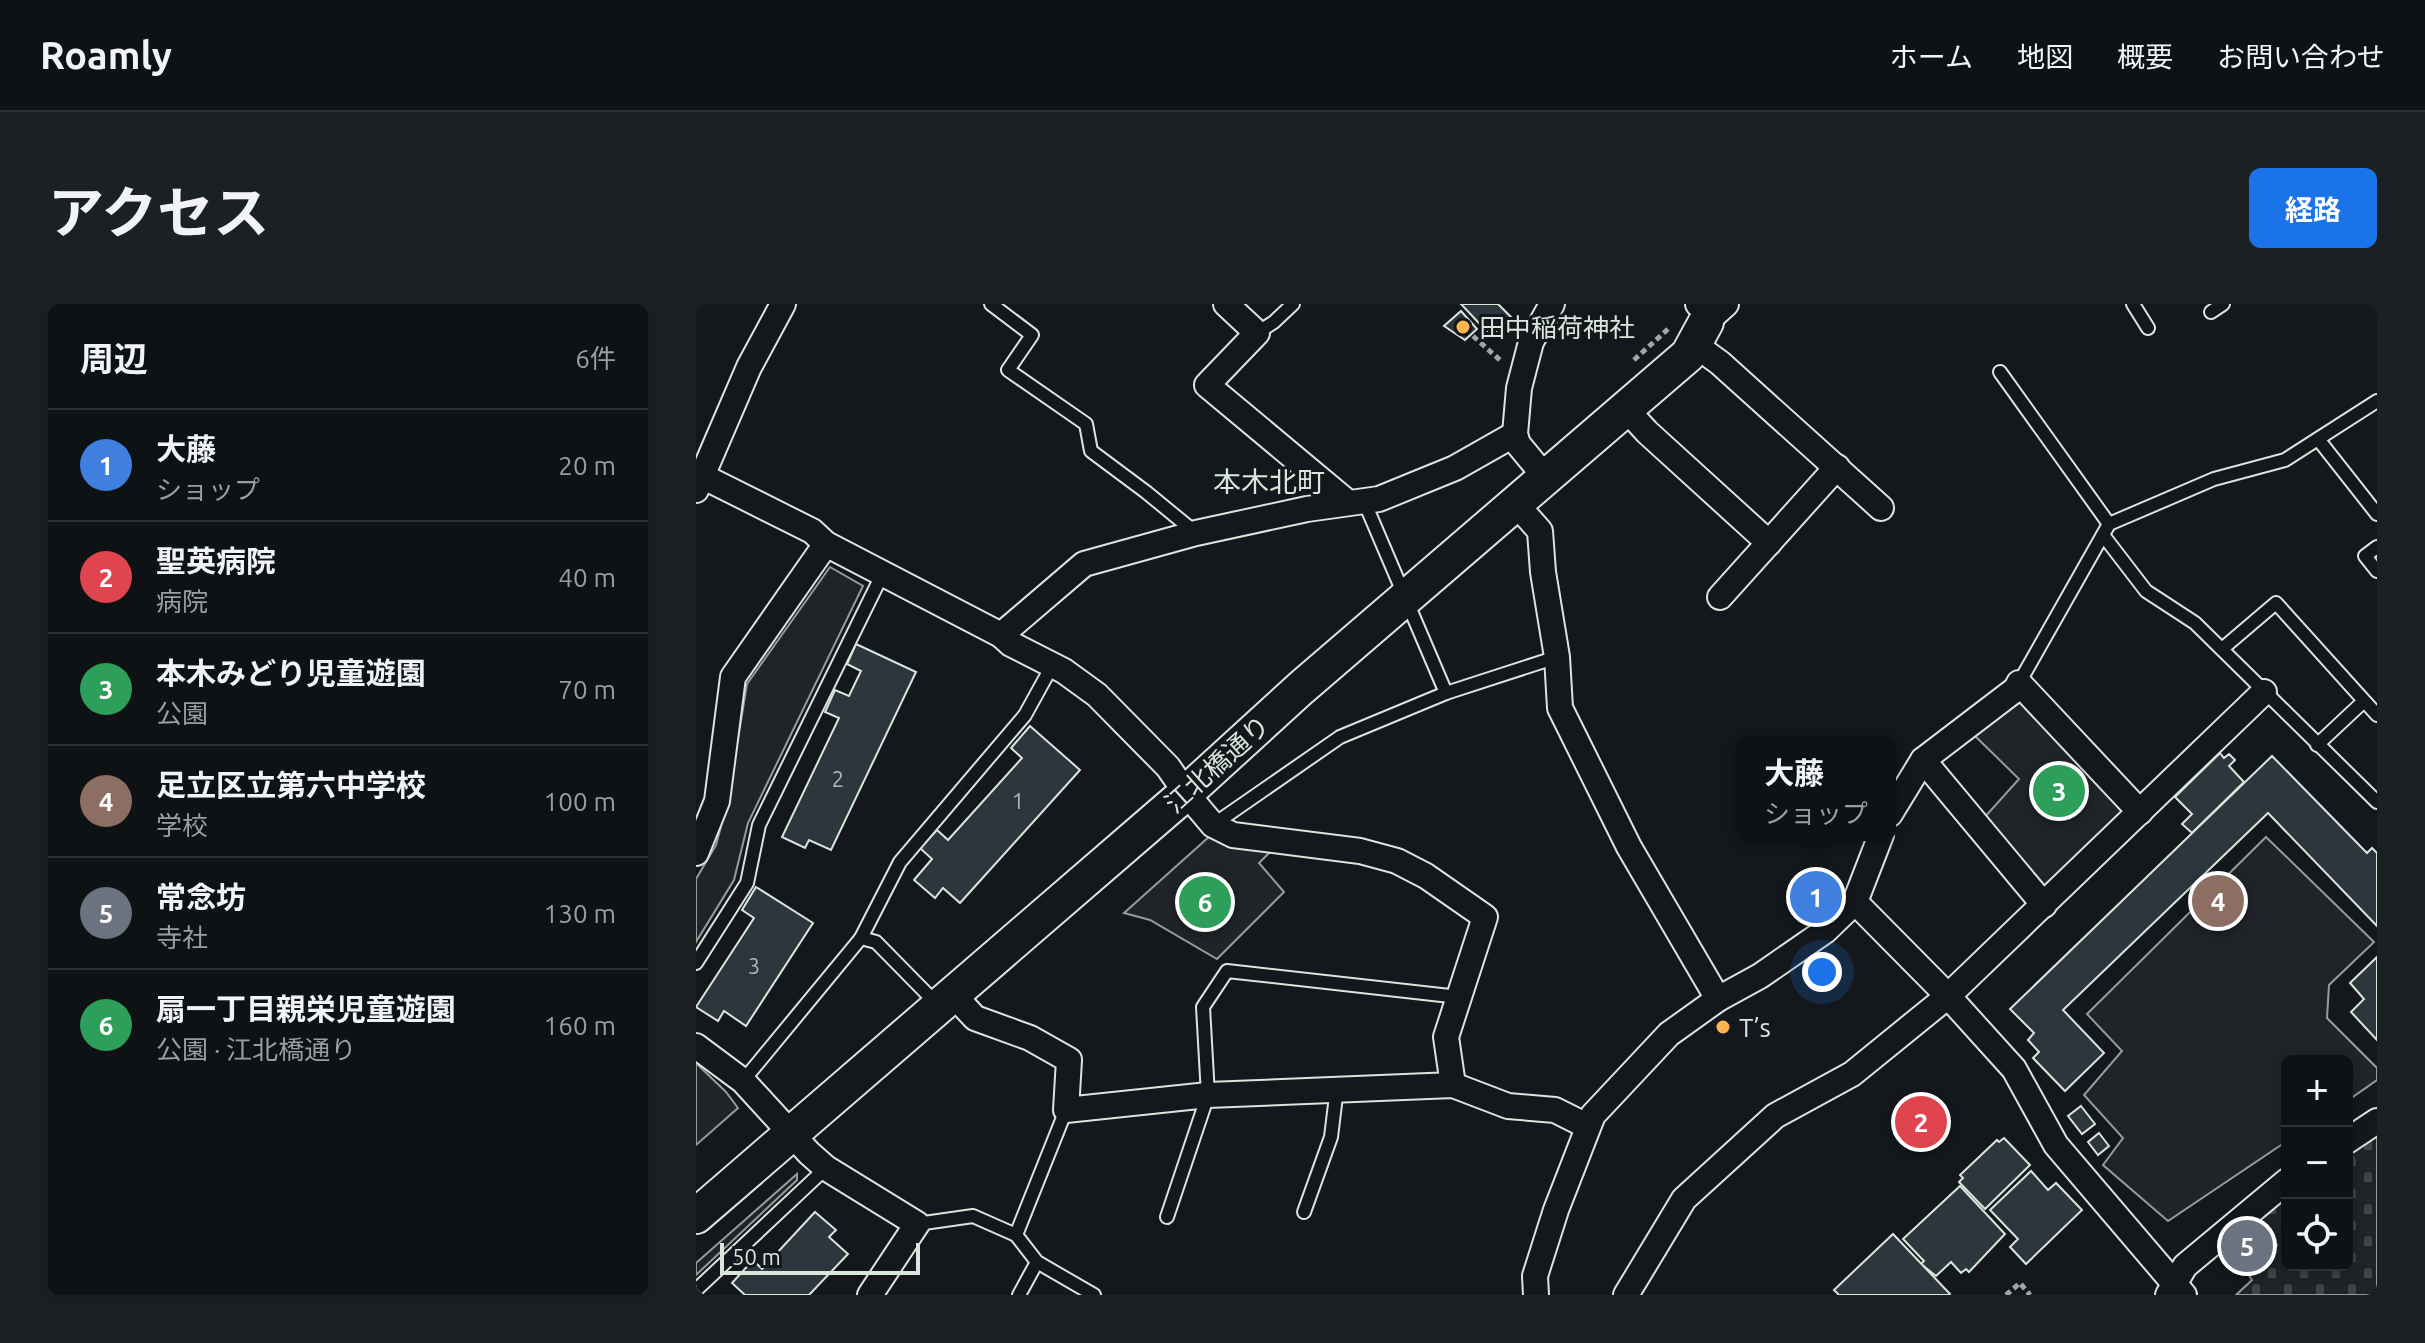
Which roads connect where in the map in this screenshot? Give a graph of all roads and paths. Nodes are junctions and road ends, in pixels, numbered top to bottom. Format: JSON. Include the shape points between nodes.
{"nodes":[{"id":1,"x":783,"y":304,"type":"edge"},
{"id":2,"x":991,"y":304,"type":"edge"},
{"id":3,"x":1226,"y":304,"type":"edge"},
{"id":4,"x":1293,"y":304,"type":"edge"},
{"id":5,"x":1552,"y":304,"type":"edge"},
{"id":6,"x":2133,"y":304,"type":"edge"},
{"id":7,"x":2223,"y":304,"type":"edge"},
{"id":8,"x":2211,"y":312,"type":"dead end"},
{"id":9,"x":1706,"y":318,"type":"edge"},
{"id":10,"x":2148,"y":328,"type":"dead end"},
{"id":11,"x":1257,"y":333,"type":"junction"},
{"id":12,"x":1473,"y":336,"type":"dead end"},
{"id":13,"x":2000,"y":372,"type":"dead end"},
{"id":14,"x":1521,"y":382,"type":"junction"},
{"id":15,"x":2377,"y":401,"type":"edge"},
{"id":16,"x":1626,"y":409,"type":"junction"},
{"id":17,"x":1515,"y":434,"type":"junction"},
{"id":18,"x":2318,"y":439,"type":"junction"},
{"id":19,"x":1837,"y":467,"type":"junction"},
{"id":20,"x":1546,"y":478,"type":"junction"},
{"id":21,"x":698,"y":480,"type":"edge"},
{"id":22,"x":1355,"y":501,"type":"junction"},
{"id":23,"x":1516,"y":504,"type":"junction"},
{"id":24,"x":1881,"y":508,"type":"dead end"},
{"id":25,"x":2377,"y":514,"type":"edge"},
{"id":26,"x":2106,"y":530,"type":"junction"},
{"id":27,"x":1196,"y":533,"type":"junction"},
{"id":28,"x":1769,"y":543,"type":"junction"},
{"id":29,"x":826,"y":544,"type":"junction"},
{"id":30,"x":2377,"y":547,"type":"edge"},
{"id":31,"x":2377,"y":571,"type":"edge"},
{"id":32,"x":883,"y":573,"type":"junction"},
{"id":33,"x":1720,"y":597,"type":"dead end"},
{"id":34,"x":1406,"y":598,"type":"junction"},
{"id":35,"x":1001,"y":635,"type":"junction"},
{"id":36,"x":2222,"y":649,"type":"junction"},
{"id":37,"x":1557,"y":657,"type":"junction"},
{"id":38,"x":1052,"y":666,"type":"junction"},
{"id":39,"x":2019,"y":683,"type":"junction"},
{"id":40,"x":2264,"y":692,"type":"junction"},
{"id":41,"x":1446,"y":693,"type":"junction"},
{"id":42,"x":2364,"y":701,"type":"junction"},
{"id":43,"x":2377,"y":715,"type":"edge"},
{"id":44,"x":2317,"y":745,"type":"junction"},
{"id":45,"x":1923,"y":760,"type":"junction"},
{"id":46,"x":1186,"y":793,"type":"junction"},
{"id":47,"x":2377,"y":802,"type":"edge"},
{"id":48,"x":1896,"y":804,"type":"edge"},
{"id":49,"x":2140,"y":812,"type":"junction"},
{"id":50,"x":1213,"y":825,"type":"junction"},
{"id":51,"x":1879,"y":841,"type":"edge"},
{"id":52,"x":696,"y":853,"type":"edge"},
{"id":53,"x":1855,"y":902,"type":"junction"},
{"id":54,"x":2044,"y":905,"type":"junction"},
{"id":55,"x":861,"y":938,"type":"junction"},
{"id":56,"x":696,"y":963,"type":"edge"},
{"id":57,"x":1948,"y":996,"type":"junction"},
{"id":58,"x":1459,"y":997,"type":"junction"},
{"id":59,"x":945,"y":999,"type":"junction"},
{"id":60,"x":1718,"y":999,"type":"junction"},
{"id":61,"x":696,"y":1046,"type":"edge"},
{"id":62,"x":743,"y":1081,"type":"junction"},
{"id":63,"x":1453,"y":1085,"type":"junction"},
{"id":64,"x":1337,"y":1088,"type":"junction"},
{"id":65,"x":1208,"y":1095,"type":"junction"},
{"id":66,"x":1066,"y":1110,"type":"junction"},
{"id":67,"x":2377,"y":1121,"type":"edge"},
{"id":68,"x":1587,"y":1126,"type":"junction"},
{"id":69,"x":789,"y":1133,"type":"junction"},
{"id":70,"x":2353,"y":1137,"type":"edge"},
{"id":71,"x":826,"y":1168,"type":"junction"},
{"id":72,"x":2281,"y":1186,"type":"edge"},
{"id":73,"x":1304,"y":1212,"type":"dead end"},
{"id":74,"x":696,"y":1216,"type":"edge"},
{"id":75,"x":1167,"y":1217,"type":"dead end"},
{"id":76,"x":917,"y":1224,"type":"junction"},
{"id":77,"x":1016,"y":1235,"type":"junction"},
{"id":78,"x":1037,"y":1262,"type":"junction"},
{"id":79,"x":696,"y":1290,"type":"edge"},
{"id":80,"x":2175,"y":1291,"type":"edge"},
{"id":81,"x":870,"y":1295,"type":"edge"},
{"id":82,"x":1019,"y":1295,"type":"edge"},
{"id":83,"x":1094,"y":1295,"type":"edge"},
{"id":84,"x":1536,"y":1295,"type":"edge"},
{"id":85,"x":1626,"y":1295,"type":"edge"},
{"id":86,"x":2006,"y":1295,"type":"edge"},
{"id":87,"x":2030,"y":1295,"type":"edge"}],
"edges":[{"from":1,"to":21,"type":"street"},
{"from":2,"to":27,"type":"lane","via":[[1032,335],[1008,370],[1086,424],[1091,451]]},
{"from":3,"to":11,"type":"street"},
{"from":4,"to":11,"type":"lane"},
{"from":5,"to":14,"type":"street","via":[[1531,342]]},
{"from":6,"to":10,"type":"lane"},
{"from":7,"to":8,"type":"lane"},
{"from":9,"to":16,"type":"main road","name":"江北橋通り","via":[[1688,355]]},
{"from":9,"to":19,"type":"street","via":[[1720,363]]},
{"from":11,"to":22,"type":"street","via":[[1207,385]]},
{"from":12,"to":14,"type":"path"},
{"from":13,"to":26,"type":"lane"},
{"from":14,"to":17,"type":"street"},
{"from":15,"to":18,"type":"lane"},
{"from":16,"to":20,"type":"main road","name":"江北橋通り"},
{"from":16,"to":28,"type":"street"},
{"from":17,"to":20,"type":"street"},
{"from":17,"to":22,"type":"street","via":[[1455,468],[1379,499]]},
{"from":18,"to":25,"type":"lane"},
{"from":18,"to":26,"type":"lane","via":[[2285,460],[2214,479]]},
{"from":19,"to":24,"type":"street"},
{"from":19,"to":28,"type":"street"},
{"from":20,"to":23,"type":"main road","name":"江北橋通り"},
{"from":21,"to":29,"type":"street","via":[[812,531]]},
{"from":22,"to":27,"type":"street"},
{"from":22,"to":34,"type":"lane"},
{"from":23,"to":34,"type":"main road","name":"江北橋通り"},
{"from":23,"to":37,"type":"street","via":[[1540,531]]},
{"from":26,"to":36,"type":"lane","via":[[2146,591],[2195,623]]},
{"from":26,"to":39,"type":"lane"},
{"from":27,"to":35,"type":"street","via":[[1084,564]]},
{"from":28,"to":33,"type":"street"},
{"from":29,"to":32,"type":"street"},
{"from":29,"to":52,"type":"street","via":[[733,677],[717,801]]},
{"from":30,"to":31,"type":"lane","via":[[2365,556]]},
{"from":32,"to":35,"type":"street"},
{"from":32,"to":56,"type":"lane","via":[[759,825],[747,883]]},
{"from":34,"to":41,"type":"lane"},
{"from":34,"to":46,"type":"main road","name":"江北橋通り"},
{"from":35,"to":38,"type":"street"},
{"from":36,"to":40,"type":"lane"},
{"from":36,"to":42,"type":"lane","via":[[2276,603]]},
{"from":37,"to":41,"type":"lane"},
{"from":37,"to":60,"type":"street","via":[[1560,708],[1629,847]]},
{"from":38,"to":46,"type":"street","via":[[1097,695],[1168,767]]},
{"from":38,"to":55,"type":"lane","via":[[1025,715],[900,862]]},
{"from":39,"to":45,"type":"street"},
{"from":39,"to":49,"type":"street"},
{"from":40,"to":44,"type":"lane"},
{"from":40,"to":49,"type":"street"},
{"from":41,"to":50,"type":"lane","via":[[1340,737]]},
{"from":42,"to":43,"type":"lane"},
{"from":42,"to":44,"type":"lane"},
{"from":44,"to":47,"type":"lane"},
{"from":45,"to":48,"type":"street"},
{"from":45,"to":54,"type":"street"},
{"from":46,"to":50,"type":"street"},
{"from":46,"to":59,"type":"main road","name":"江北橋通り"},
{"from":49,"to":54,"type":"street"},
{"from":50,"to":58,"type":"street","via":[[1233,835],[1360,851],[1397,861],[1485,917]]},
{"from":51,"to":53,"type":"street"},
{"from":53,"to":57,"type":"street"},
{"from":53,"to":60,"type":"street","via":[[1812,940]]},
{"from":54,"to":57,"type":"street"},
{"from":55,"to":59,"type":"lane","via":[[876,942]]},
{"from":55,"to":62,"type":"lane"},
{"from":57,"to":80,"type":"street","via":[[2014,1069],[2056,1145]]},
{"from":57,"to":85,"type":"street","via":[[1852,1074],[1775,1116],[1684,1199]]},
{"from":58,"to":63,"type":"street","via":[[1446,1037]]},
{"from":58,"to":65,"type":"lane","via":[[1227,971],[1203,1007]]},
{"from":59,"to":66,"type":"street","via":[[1069,1060]]},
{"from":59,"to":69,"type":"main road","name":"江北橋通り"},
{"from":60,"to":68,"type":"street","via":[[1669,1034]]},
{"from":61,"to":62,"type":"street"},
{"from":62,"to":69,"type":"street"},
{"from":63,"to":64,"type":"street"},
{"from":63,"to":68,"type":"street","via":[[1508,1106],[1555,1110]]},
{"from":64,"to":65,"type":"street"},
{"from":64,"to":73,"type":"lane","via":[[1331,1137]]},
{"from":65,"to":66,"type":"street"},
{"from":65,"to":75,"type":"lane"},
{"from":66,"to":77,"type":"lane"},
{"from":67,"to":70,"type":"street"},
{"from":68,"to":84,"type":"street","via":[[1535,1276]]},
{"from":69,"to":71,"type":"street"},
{"from":69,"to":74,"type":"main road","name":"江北橋通り"},
{"from":71,"to":76,"type":"street"},
{"from":71,"to":79,"type":"lane"},
{"from":72,"to":80,"type":"street","via":[[2185,1266]]},
{"from":76,"to":77,"type":"lane","via":[[973,1216]]},
{"from":76,"to":81,"type":"street"},
{"from":77,"to":78,"type":"lane"},
{"from":78,"to":82,"type":"lane"},
{"from":78,"to":83,"type":"lane"},
{"from":86,"to":87,"type":"path","via":[[2020,1283]]}]}
